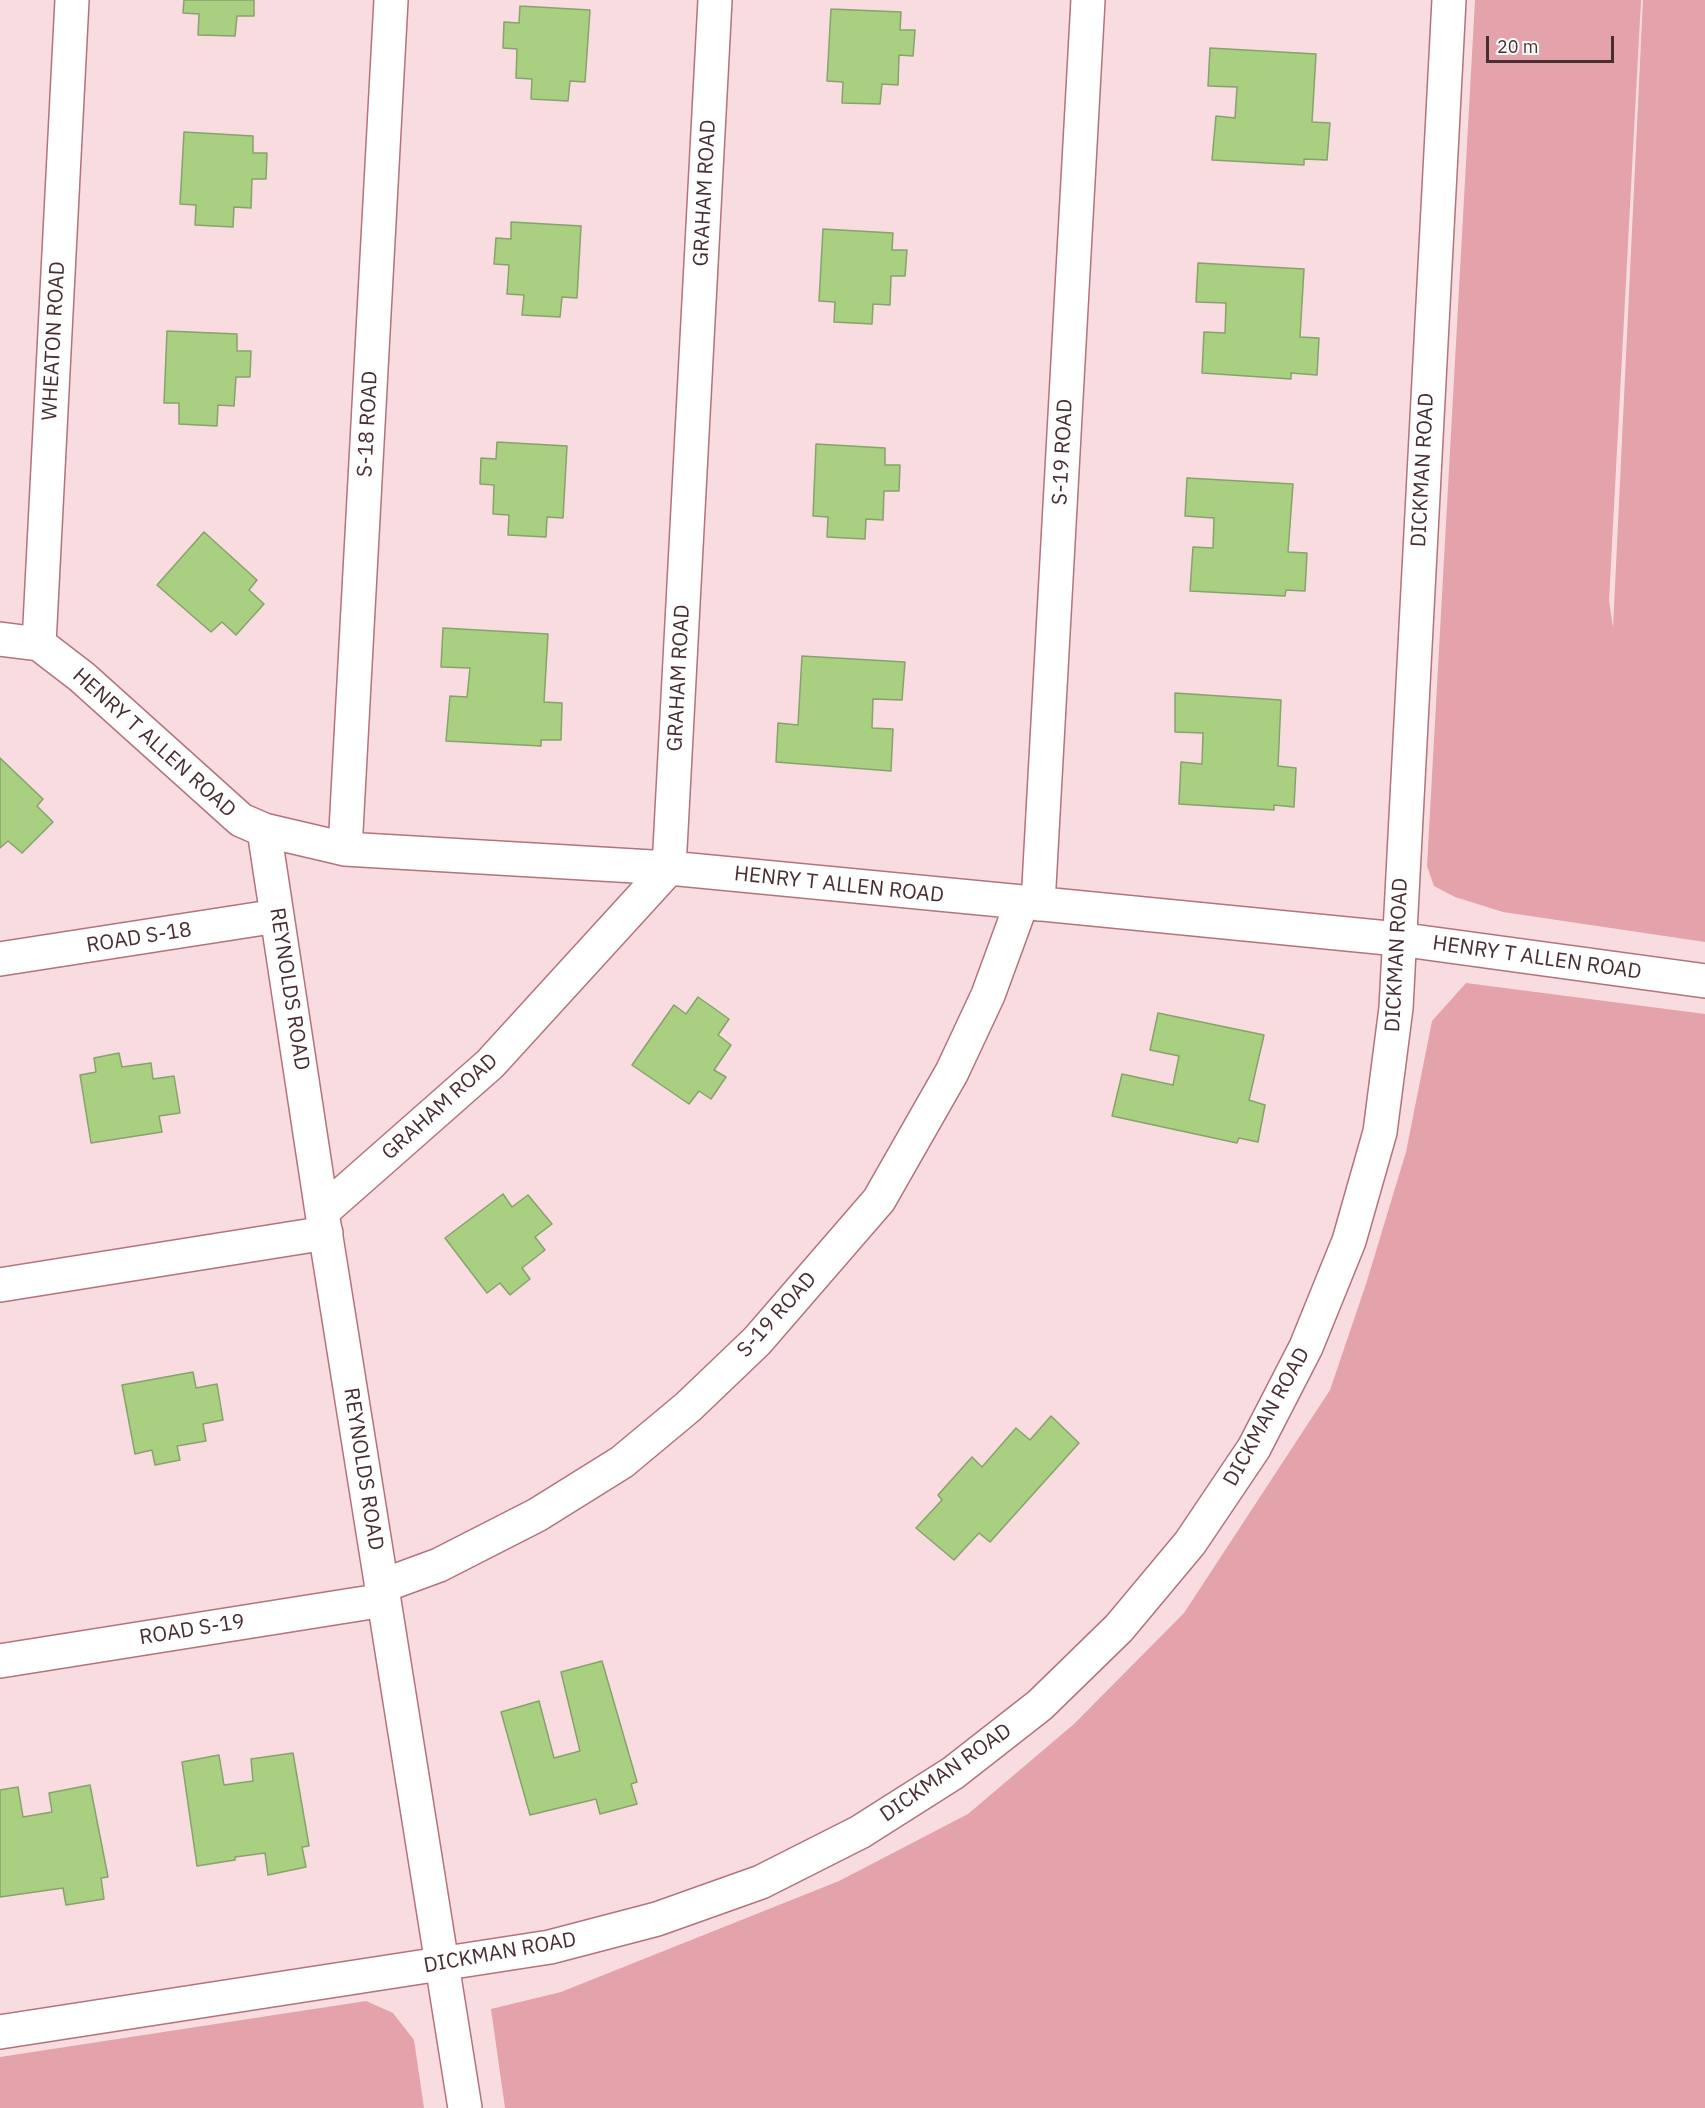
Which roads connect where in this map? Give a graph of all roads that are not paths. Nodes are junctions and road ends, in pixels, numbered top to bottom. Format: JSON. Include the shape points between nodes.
{"nodes":[{"id":1,"x":72,"y":0,"type":"edge"},
{"id":2,"x":391,"y":0,"type":"edge"},
{"id":3,"x":715,"y":0,"type":"edge"},
{"id":4,"x":1088,"y":0,"type":"edge"},
{"id":5,"x":1449,"y":0,"type":"edge"},
{"id":6,"x":0,"y":639,"type":"edge"},
{"id":7,"x":39,"y":644,"type":"junction"},
{"id":8,"x":264,"y":830,"type":"junction"},
{"id":9,"x":345,"y":849,"type":"junction"},
{"id":10,"x":669,"y":868,"type":"junction"},
{"id":11,"x":1030,"y":903,"type":"junction"},
{"id":12,"x":278,"y":916,"type":"junction"},
{"id":13,"x":1398,"y":939,"type":"junction"},
{"id":14,"x":0,"y":959,"type":"edge"},
{"id":15,"x":1705,"y":981,"type":"edge"},
{"id":16,"x":324,"y":1223,"type":"junction"},
{"id":17,"x":0,"y":1285,"type":"edge"},
{"id":18,"x":383,"y":1593,"type":"junction"},
{"id":19,"x":0,"y":1661,"type":"edge"},
{"id":20,"x":442,"y":1964,"type":"junction"},
{"id":21,"x":0,"y":2032,"type":"edge"},
{"id":22,"x":465,"y":2108,"type":"edge"}],
"edges":[{"from":1,"to":7,"type":"street","name":"WHEATON ROAD"},
{"from":2,"to":9,"type":"street","name":"S-18 ROAD"},
{"from":3,"to":10,"type":"street","name":"GRAHAM ROAD"},
{"from":4,"to":11,"type":"street","name":"S-19 ROAD"},
{"from":5,"to":13,"type":"street","name":"DICKMAN ROAD"},
{"from":6,"to":7,"type":"street"},
{"from":7,"to":8,"type":"street","name":"HENRY T ALLEN ROAD","via":[[82,677],[241,820]]},
{"from":8,"to":9,"type":"street","name":"HENRY T ALLEN ROAD"},
{"from":8,"to":12,"type":"street","name":"REYNOLDS ROAD"},
{"from":9,"to":10,"type":"street","name":"HENRY T ALLEN ROAD"},
{"from":10,"to":11,"type":"street","name":"HENRY T ALLEN ROAD"},
{"from":10,"to":16,"type":"street","name":"GRAHAM ROAD","via":[[490,1064]]},
{"from":11,"to":13,"type":"street","name":"HENRY T ALLEN ROAD"},
{"from":11,"to":18,"type":"street","name":"S-19 ROAD","via":[[952,1072],[879,1200],[757,1341],[688,1407],[622,1462],[537,1515]]},
{"from":12,"to":14,"type":"street","name":"ROAD S-18"},
{"from":12,"to":16,"type":"street","name":"REYNOLDS ROAD"},
{"from":13,"to":15,"type":"street","name":"HENRY T ALLEN ROAD"},
{"from":13,"to":20,"type":"street","name":"DICKMAN ROAD","via":[[1396,1008],[1380,1132],[1349,1242],[1306,1347],[1254,1448],[1190,1543],[1119,1628],[1040,1705],[953,1773],[850,1837],[761,1882],[657,1919],[550,1947]]},
{"from":16,"to":17,"type":"street"},
{"from":16,"to":18,"type":"street","name":"REYNOLDS ROAD"},
{"from":18,"to":19,"type":"street","name":"ROAD S-19"},
{"from":18,"to":20,"type":"street","name":"REYNOLDS ROAD"},
{"from":20,"to":21,"type":"street","name":"DICKMAN ROAD"},
{"from":20,"to":22,"type":"street","name":"REYNOLDS ROAD"}]}
